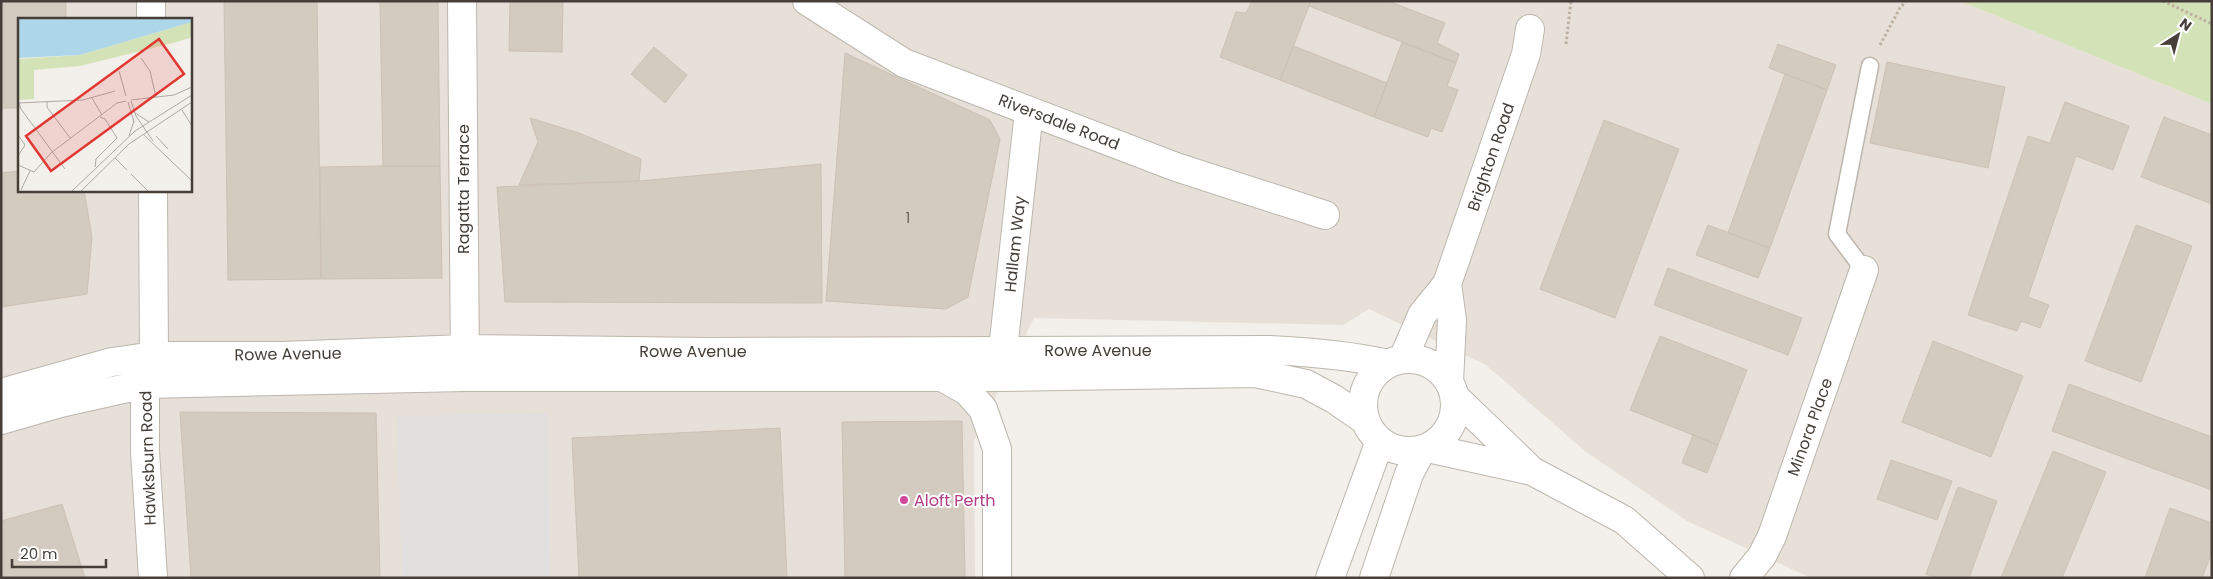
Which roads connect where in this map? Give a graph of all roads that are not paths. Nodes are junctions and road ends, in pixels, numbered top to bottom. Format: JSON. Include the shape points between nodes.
{"nodes":[{"id":1,"x":151,"y":1,"type":"edge"},
{"id":2,"x":462,"y":1,"type":"edge"},
{"id":3,"x":807,"y":1,"type":"edge"},
{"id":4,"x":151,"y":18,"type":"edge"},
{"id":5,"x":1530,"y":28,"type":"dead end"},
{"id":6,"x":1870,"y":66,"type":"road end"},
{"id":7,"x":1029,"y":111,"type":"junction"},
{"id":8,"x":153,"y":191,"type":"edge"},
{"id":9,"x":1325,"y":215,"type":"dead end"},
{"id":10,"x":1864,"y":270,"type":"joint"},
{"id":11,"x":1447,"y":284,"type":"junction"},
{"id":12,"x":464,"y":350,"type":"junction"},
{"id":13,"x":1003,"y":350,"type":"junction"},
{"id":14,"x":154,"y":356,"type":"junction"},
{"id":15,"x":1396,"y":362,"type":"junction"},
{"id":16,"x":940,"y":376,"type":"junction"},
{"id":17,"x":465,"y":377,"type":"junction"},
{"id":18,"x":1000,"y":377,"type":"junction"},
{"id":19,"x":145,"y":384,"type":"junction"},
{"id":20,"x":1452,"y":389,"type":"junction"},
{"id":21,"x":1,"y":393,"type":"edge"},
{"id":22,"x":1,"y":420,"type":"edge"},
{"id":23,"x":1373,"y":431,"type":"junction"},
{"id":24,"x":1425,"y":448,"type":"junction"},
{"id":25,"x":1532,"y":471,"type":"junction"},
{"id":26,"x":153,"y":578,"type":"edge"},
{"id":27,"x":997,"y":578,"type":"edge"},
{"id":28,"x":1330,"y":578,"type":"edge"},
{"id":29,"x":1374,"y":578,"type":"edge"},
{"id":30,"x":1690,"y":578,"type":"edge"},
{"id":31,"x":1744,"y":578,"type":"edge"}],
"edges":[{"from":1,"to":4,"type":"street"},
{"from":2,"to":12,"type":"street","name":"Ragatta Terrace"},
{"from":3,"to":7,"type":"street","name":"Riversdale Road","via":[[904,63]]},
{"from":5,"to":11,"type":"street","name":"Brighton Road","via":[[1526,54]]},
{"from":6,"to":10,"type":"lane","via":[[1837,234]]},
{"from":7,"to":9,"type":"street","name":"Riversdale Road","via":[[1176,167]]},
{"from":7,"to":13,"type":"street","name":"Hallam Way"},
{"from":8,"to":14,"type":"street","name":"Hawksburn Road"},
{"from":10,"to":31,"type":"street","name":"Minora Place","via":[[1772,536],[1762,556]]},
{"from":11,"to":15,"type":"street","name":"Brighton Road","via":[[1422,315]]},
{"from":11,"to":20,"type":"street","name":"Brighton Road","via":[[1452,320]]},
{"from":12,"to":13,"type":"street","name":"Rowe Avenue"},
{"from":12,"to":14,"type":"street","name":"Rowe Avenue"},
{"from":12,"to":17,"type":"street","name":"Ragatta Terrace"},
{"from":13,"to":15,"type":"street","name":"Rowe Avenue","via":[[1269,350]]},
{"from":13,"to":18,"type":"street","name":"Hallam Way"},
{"from":14,"to":19,"type":"street","name":"Hawksburn Road"},
{"from":14,"to":21,"type":"street","name":"Rowe Avenue","via":[[112,362]]},
{"from":15,"to":20,"type":"street","via":[[1412,359],[1430,364],[1444,375]]},
{"from":15,"to":23,"type":"street","via":[[1372,377],[1366,388],[1363,408]]},
{"from":16,"to":17,"type":"street","name":"Rowe Avenue"},
{"from":16,"to":18,"type":"street","name":"Rowe Avenue"},
{"from":16,"to":27,"type":"street","via":[[967,391],[983,409],[997,449]]},
{"from":17,"to":19,"type":"street","name":"Rowe Avenue"},
{"from":18,"to":23,"type":"street","name":"Rowe Avenue","via":[[1254,373],[1306,384],[1334,399]]},
{"from":19,"to":22,"type":"street","name":"Rowe Avenue"},
{"from":19,"to":26,"type":"street","name":"Hawksburn Road","via":[[145,451]]},
{"from":20,"to":24,"type":"street","via":[[1455,412],[1450,427],[1441,439]]},
{"from":20,"to":25,"type":"street"},
{"from":23,"to":24,"type":"street","via":[[1400,450]]},
{"from":23,"to":28,"type":"street"},
{"from":24,"to":25,"type":"street"},
{"from":24,"to":29,"type":"street","via":[[1409,474]]},
{"from":25,"to":30,"type":"street","via":[[1624,520]]}]}
